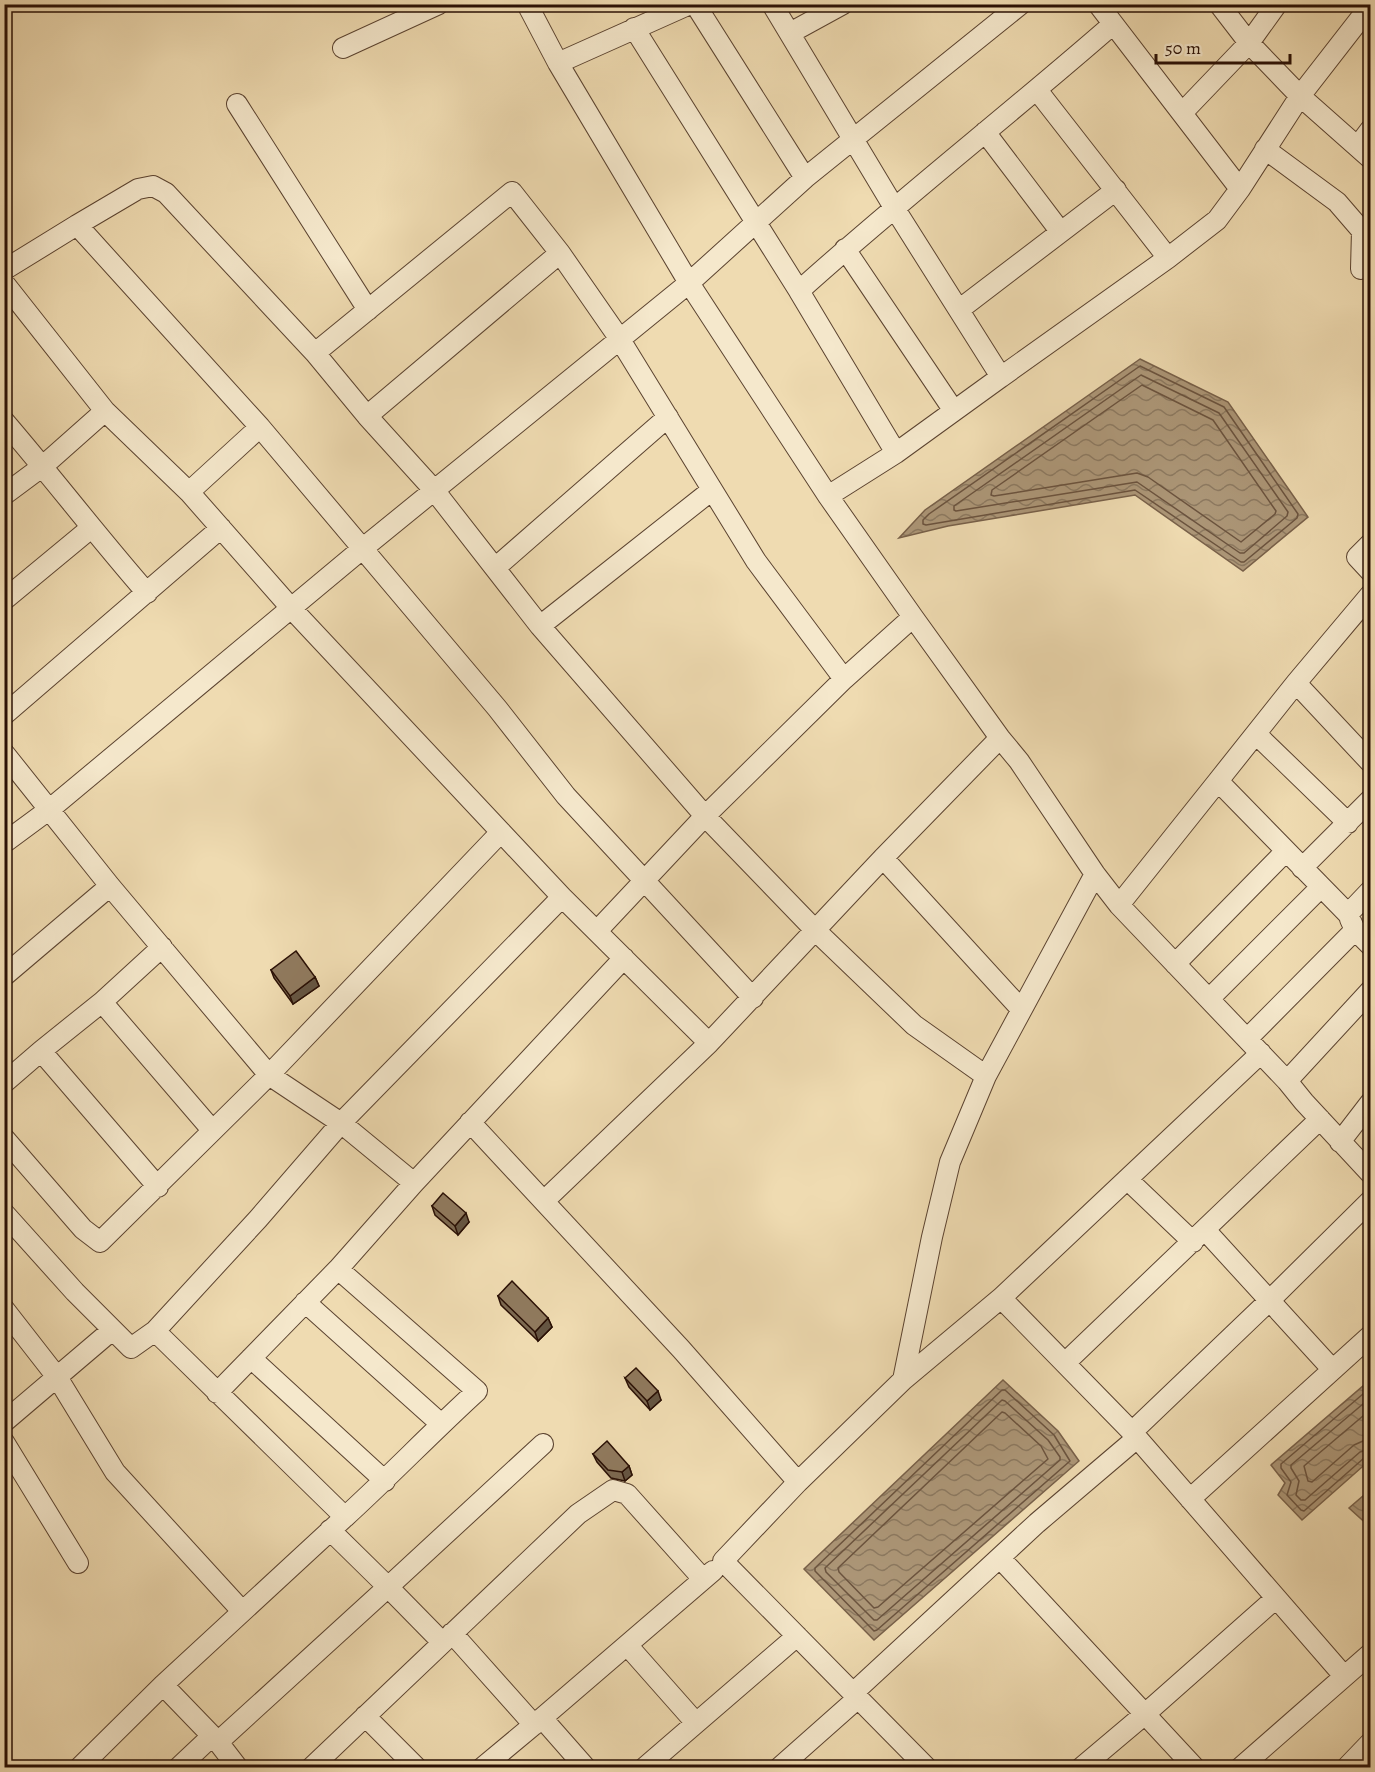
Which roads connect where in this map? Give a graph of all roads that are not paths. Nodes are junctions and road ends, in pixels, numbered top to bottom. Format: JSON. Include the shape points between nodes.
{"nodes":[{"id":1,"x":439,"y":4,"type":"edge"},
{"id":2,"x":527,"y":4,"type":"edge"},
{"id":3,"x":690,"y":4,"type":"edge"},
{"id":4,"x":695,"y":4,"type":"edge"},
{"id":5,"x":772,"y":4,"type":"edge"},
{"id":6,"x":843,"y":4,"type":"edge"},
{"id":7,"x":1021,"y":4,"type":"edge"},
{"id":8,"x":1098,"y":4,"type":"edge"},
{"id":9,"x":1219,"y":4,"type":"edge"},
{"id":10,"x":1277,"y":4,"type":"edge"},
{"id":11,"x":1371,"y":6,"type":"edge"},
{"id":12,"x":1112,"y":25,"type":"junction"},
{"id":13,"x":634,"y":28,"type":"junction"},
{"id":14,"x":790,"y":33,"type":"junction"},
{"id":15,"x":1249,"y":43,"type":"junction"},
{"id":16,"x":343,"y":48,"type":"dead end"},
{"id":17,"x":558,"y":63,"type":"junction"},
{"id":18,"x":1037,"y":90,"type":"junction"},
{"id":19,"x":1300,"y":96,"type":"junction"},
{"id":20,"x":237,"y":104,"type":"dead end"},
{"id":21,"x":1182,"y":113,"type":"junction"},
{"id":22,"x":1371,"y":130,"type":"edge"},
{"id":23,"x":985,"y":132,"type":"junction"},
{"id":24,"x":853,"y":139,"type":"junction"},
{"id":25,"x":1265,"y":149,"type":"junction"},
{"id":26,"x":1364,"y":152,"type":"edge"},
{"id":27,"x":805,"y":178,"type":"junction"},
{"id":28,"x":1240,"y":189,"type":"junction"},
{"id":29,"x":1116,"y":190,"type":"junction"},
{"id":30,"x":895,"y":209,"type":"junction"},
{"id":31,"x":756,"y":222,"type":"junction"},
{"id":32,"x":76,"y":225,"type":"junction"},
{"id":33,"x":1060,"y":231,"type":"junction"},
{"id":34,"x":845,"y":249,"type":"junction"},
{"id":35,"x":560,"y":253,"type":"junction"},
{"id":36,"x":1168,"y":258,"type":"junction"},
{"id":37,"x":1362,"y":269,"type":"dead end"},
{"id":38,"x":4,"y":270,"type":"edge"},
{"id":39,"x":4,"y":283,"type":"edge"},
{"id":40,"x":689,"y":283,"type":"junction"},
{"id":41,"x":799,"y":291,"type":"junction"},
{"id":42,"x":960,"y":309,"type":"junction"},
{"id":43,"x":368,"y":310,"type":"junction"},
{"id":44,"x":619,"y":338,"type":"junction"},
{"id":45,"x":315,"y":353,"type":"junction"},
{"id":46,"x":1001,"y":377,"type":"junction"},
{"id":47,"x":105,"y":411,"type":"junction"},
{"id":48,"x":954,"y":411,"type":"junction"},
{"id":49,"x":367,"y":416,"type":"junction"},
{"id":50,"x":668,"y":417,"type":"junction"},
{"id":51,"x":4,"y":421,"type":"edge"},
{"id":52,"x":261,"y":427,"type":"junction"},
{"id":53,"x":897,"y":453,"type":"junction"},
{"id":54,"x":43,"y":466,"type":"junction"},
{"id":55,"x":434,"y":490,"type":"junction"},
{"id":56,"x":712,"y":490,"type":"junction"},
{"id":57,"x":189,"y":492,"type":"junction"},
{"id":58,"x":4,"y":495,"type":"edge"},
{"id":59,"x":828,"y":496,"type":"junction"},
{"id":60,"x":91,"y":528,"type":"junction"},
{"id":61,"x":221,"y":528,"type":"junction"},
{"id":62,"x":1371,"y":544,"type":"edge"},
{"id":63,"x":362,"y":549,"type":"junction"},
{"id":64,"x":495,"y":568,"type":"junction"},
{"id":65,"x":1371,"y":572,"type":"edge"},
{"id":66,"x":147,"y":593,"type":"junction"},
{"id":67,"x":1371,"y":595,"type":"edge"},
{"id":68,"x":4,"y":600,"type":"edge"},
{"id":69,"x":291,"y":608,"type":"junction"},
{"id":70,"x":913,"y":618,"type":"junction"},
{"id":71,"x":540,"y":626,"type":"junction"},
{"id":72,"x":844,"y":678,"type":"junction"},
{"id":73,"x":1296,"y":683,"type":"junction"},
{"id":74,"x":4,"y":715,"type":"edge"},
{"id":75,"x":1256,"y":734,"type":"junction"},
{"id":76,"x":1000,"y":738,"type":"junction"},
{"id":77,"x":4,"y":753,"type":"edge"},
{"id":78,"x":1371,"y":762,"type":"edge"},
{"id":79,"x":1218,"y":781,"type":"junction"},
{"id":80,"x":1371,"y":800,"type":"edge"},
{"id":81,"x":50,"y":809,"type":"junction"},
{"id":82,"x":705,"y":816,"type":"junction"},
{"id":83,"x":1348,"y":822,"type":"junction"},
{"id":84,"x":501,"y":832,"type":"junction"},
{"id":85,"x":4,"y":843,"type":"edge"},
{"id":86,"x":1286,"y":851,"type":"junction"},
{"id":87,"x":884,"y":858,"type":"junction"},
{"id":88,"x":1302,"y":868,"type":"junction"},
{"id":89,"x":1095,"y":874,"type":"junction"},
{"id":90,"x":644,"y":882,"type":"junction"},
{"id":91,"x":110,"y":886,"type":"junction"},
{"id":92,"x":1321,"y":887,"type":"junction"},
{"id":93,"x":1371,"y":891,"type":"edge"},
{"id":94,"x":562,"y":897,"type":"junction"},
{"id":95,"x":1119,"y":905,"type":"junction"},
{"id":96,"x":1352,"y":922,"type":"junction"},
{"id":97,"x":597,"y":931,"type":"junction"},
{"id":98,"x":816,"y":931,"type":"junction"},
{"id":99,"x":1371,"y":945,"type":"edge"},
{"id":100,"x":162,"y":947,"type":"junction"},
{"id":101,"x":624,"y":958,"type":"junction"},
{"id":102,"x":1175,"y":964,"type":"junction"},
{"id":103,"x":4,"y":976,"type":"edge"},
{"id":104,"x":1371,"y":991,"type":"edge"},
{"id":105,"x":753,"y":998,"type":"junction"},
{"id":106,"x":1209,"y":999,"type":"junction"},
{"id":107,"x":102,"y":1002,"type":"junction"},
{"id":108,"x":1021,"y":1009,"type":"junction"},
{"id":109,"x":1247,"y":1039,"type":"junction"},
{"id":110,"x":709,"y":1043,"type":"junction"},
{"id":111,"x":41,"y":1051,"type":"junction"},
{"id":112,"x":1261,"y":1053,"type":"junction"},
{"id":113,"x":269,"y":1075,"type":"junction"},
{"id":114,"x":986,"y":1076,"type":"junction"},
{"id":115,"x":1287,"y":1081,"type":"junction"},
{"id":116,"x":4,"y":1083,"type":"edge"},
{"id":117,"x":1371,"y":1103,"type":"edge"},
{"id":118,"x":1320,"y":1119,"type":"junction"},
{"id":119,"x":470,"y":1122,"type":"junction"},
{"id":120,"x":341,"y":1123,"type":"junction"},
{"id":121,"x":212,"y":1130,"type":"junction"},
{"id":122,"x":4,"y":1138,"type":"edge"},
{"id":123,"x":1340,"y":1142,"type":"junction"},
{"id":124,"x":1371,"y":1173,"type":"edge"},
{"id":125,"x":1128,"y":1180,"type":"junction"},
{"id":126,"x":414,"y":1183,"type":"junction"},
{"id":127,"x":158,"y":1186,"type":"junction"},
{"id":128,"x":544,"y":1201,"type":"junction"},
{"id":129,"x":1371,"y":1201,"type":"edge"},
{"id":130,"x":4,"y":1213,"type":"edge"},
{"id":131,"x":1199,"y":1237,"type":"junction"},
{"id":132,"x":338,"y":1269,"type":"junction"},
{"id":133,"x":1001,"y":1298,"type":"junction"},
{"id":134,"x":1269,"y":1301,"type":"junction"},
{"id":135,"x":305,"y":1302,"type":"junction"},
{"id":136,"x":4,"y":1309,"type":"edge"},
{"id":137,"x":111,"y":1330,"type":"junction"},
{"id":138,"x":155,"y":1331,"type":"junction"},
{"id":139,"x":1371,"y":1336,"type":"edge"},
{"id":140,"x":251,"y":1358,"type":"junction"},
{"id":141,"x":1065,"y":1363,"type":"junction"},
{"id":142,"x":1332,"y":1369,"type":"junction"},
{"id":143,"x":57,"y":1377,"type":"junction"},
{"id":144,"x":903,"y":1380,"type":"junction"},
{"id":145,"x":217,"y":1393,"type":"junction"},
{"id":146,"x":4,"y":1422,"type":"edge"},
{"id":147,"x":441,"y":1424,"type":"junction"},
{"id":148,"x":1134,"y":1435,"type":"junction"},
{"id":149,"x":4,"y":1442,"type":"edge"},
{"id":150,"x":543,"y":1444,"type":"dead end"},
{"id":151,"x":385,"y":1481,"type":"junction"},
{"id":152,"x":798,"y":1482,"type":"junction"},
{"id":153,"x":1190,"y":1499,"type":"junction"},
{"id":154,"x":345,"y":1517,"type":"junction"},
{"id":155,"x":330,"y":1530,"type":"junction"},
{"id":156,"x":1000,"y":1558,"type":"junction"},
{"id":157,"x":723,"y":1561,"type":"junction"},
{"id":158,"x":78,"y":1563,"type":"dead end"},
{"id":159,"x":704,"y":1579,"type":"junction"},
{"id":160,"x":388,"y":1587,"type":"junction"},
{"id":161,"x":1276,"y":1598,"type":"junction"},
{"id":162,"x":242,"y":1611,"type":"junction"},
{"id":163,"x":797,"y":1636,"type":"junction"},
{"id":164,"x":447,"y":1637,"type":"junction"},
{"id":165,"x":627,"y":1645,"type":"junction"},
{"id":166,"x":1367,"y":1662,"type":"edge"},
{"id":167,"x":1344,"y":1676,"type":"junction"},
{"id":168,"x":163,"y":1685,"type":"junction"},
{"id":169,"x":855,"y":1695,"type":"junction"},
{"id":170,"x":1145,"y":1714,"type":"junction"},
{"id":171,"x":365,"y":1716,"type":"junction"},
{"id":172,"x":538,"y":1721,"type":"junction"},
{"id":173,"x":696,"y":1723,"type":"junction"},
{"id":174,"x":215,"y":1739,"type":"junction"},
{"id":175,"x":1371,"y":1743,"type":"edge"},
{"id":176,"x":80,"y":1767,"type":"edge"},
{"id":177,"x":178,"y":1767,"type":"edge"},
{"id":178,"x":238,"y":1767,"type":"edge"},
{"id":179,"x":311,"y":1767,"type":"edge"},
{"id":180,"x":417,"y":1767,"type":"edge"},
{"id":181,"x":482,"y":1767,"type":"edge"},
{"id":182,"x":586,"y":1767,"type":"edge"},
{"id":183,"x":644,"y":1767,"type":"edge"},
{"id":184,"x":779,"y":1767,"type":"edge"},
{"id":185,"x":927,"y":1767,"type":"edge"},
{"id":186,"x":1081,"y":1767,"type":"edge"},
{"id":187,"x":1195,"y":1767,"type":"edge"},
{"id":188,"x":1240,"y":1767,"type":"edge"},
{"id":189,"x":1346,"y":1767,"type":"edge"}],
"edges":[{"from":1,"to":16,"type":"street"},
{"from":2,"to":17,"type":"street"},
{"from":3,"to":13,"type":"street"},
{"from":4,"to":27,"type":"street"},
{"from":5,"to":14,"type":"street"},
{"from":6,"to":14,"type":"street"},
{"from":7,"to":24,"type":"street"},
{"from":8,"to":12,"type":"street"},
{"from":9,"to":15,"type":"street"},
{"from":10,"to":15,"type":"street"},
{"from":11,"to":19,"type":"street"},
{"from":12,"to":18,"type":"street"},
{"from":12,"to":21,"type":"street"},
{"from":13,"to":17,"type":"street"},
{"from":13,"to":31,"type":"street"},
{"from":14,"to":24,"type":"street"},
{"from":15,"to":19,"type":"street"},
{"from":15,"to":21,"type":"street"},
{"from":17,"to":40,"type":"street"},
{"from":18,"to":23,"type":"street"},
{"from":18,"to":29,"type":"street"},
{"from":19,"to":25,"type":"street"},
{"from":19,"to":26,"type":"street"},
{"from":20,"to":43,"type":"street"},
{"from":21,"to":28,"type":"street"},
{"from":22,"to":26,"type":"street"},
{"from":23,"to":30,"type":"street"},
{"from":23,"to":33,"type":"street"},
{"from":24,"to":27,"type":"street"},
{"from":24,"to":30,"type":"street"},
{"from":25,"to":28,"type":"street"},
{"from":25,"to":37,"type":"street","via":[[1337,202],[1362,231]]},
{"from":27,"to":31,"type":"street"},
{"from":28,"to":36,"type":"street","via":[[1217,220]]},
{"from":29,"to":33,"type":"street"},
{"from":29,"to":36,"type":"street"},
{"from":30,"to":34,"type":"street"},
{"from":30,"to":42,"type":"street"},
{"from":31,"to":40,"type":"street"},
{"from":31,"to":41,"type":"street"},
{"from":32,"to":38,"type":"street"},
{"from":32,"to":45,"type":"street","via":[[138,189],[153,186],[166,193]]},
{"from":32,"to":52,"type":"street"},
{"from":33,"to":42,"type":"street"},
{"from":34,"to":41,"type":"street"},
{"from":34,"to":48,"type":"street"},
{"from":35,"to":43,"type":"street","via":[[512,192]]},
{"from":35,"to":44,"type":"street"},
{"from":35,"to":49,"type":"street"},
{"from":36,"to":46,"type":"street"},
{"from":39,"to":47,"type":"street"},
{"from":40,"to":44,"type":"street"},
{"from":40,"to":59,"type":"street"},
{"from":41,"to":53,"type":"street"},
{"from":42,"to":46,"type":"street"},
{"from":43,"to":45,"type":"street"},
{"from":44,"to":50,"type":"street"},
{"from":44,"to":55,"type":"street"},
{"from":45,"to":49,"type":"street"},
{"from":46,"to":48,"type":"street"},
{"from":47,"to":54,"type":"street"},
{"from":47,"to":57,"type":"street"},
{"from":48,"to":53,"type":"street"},
{"from":49,"to":55,"type":"street"},
{"from":50,"to":56,"type":"street"},
{"from":50,"to":64,"type":"street"},
{"from":51,"to":54,"type":"street"},
{"from":52,"to":57,"type":"street"},
{"from":52,"to":63,"type":"street"},
{"from":53,"to":59,"type":"street"},
{"from":54,"to":58,"type":"street"},
{"from":54,"to":60,"type":"street"},
{"from":55,"to":63,"type":"street"},
{"from":55,"to":64,"type":"street"},
{"from":56,"to":71,"type":"street"},
{"from":56,"to":72,"type":"street","via":[[756,561]]},
{"from":57,"to":61,"type":"street"},
{"from":59,"to":70,"type":"street"},
{"from":60,"to":66,"type":"street"},
{"from":60,"to":68,"type":"street"},
{"from":61,"to":66,"type":"street"},
{"from":61,"to":69,"type":"street"},
{"from":62,"to":65,"type":"street","via":[[1357,557]]},
{"from":63,"to":69,"type":"street"},
{"from":63,"to":90,"type":"street","via":[[566,796]]},
{"from":64,"to":71,"type":"street"},
{"from":66,"to":74,"type":"street"},
{"from":67,"to":73,"type":"street"},
{"from":69,"to":81,"type":"street"},
{"from":69,"to":84,"type":"street"},
{"from":70,"to":72,"type":"street"},
{"from":70,"to":76,"type":"street"},
{"from":71,"to":82,"type":"street"},
{"from":72,"to":82,"type":"street"},
{"from":73,"to":75,"type":"street"},
{"from":73,"to":78,"type":"street"},
{"from":75,"to":79,"type":"street"},
{"from":75,"to":83,"type":"street"},
{"from":76,"to":87,"type":"street"},
{"from":76,"to":89,"type":"street"},
{"from":77,"to":81,"type":"street"},
{"from":79,"to":86,"type":"street"},
{"from":79,"to":95,"type":"street"},
{"from":80,"to":83,"type":"street"},
{"from":81,"to":85,"type":"street"},
{"from":81,"to":91,"type":"street"},
{"from":82,"to":90,"type":"street"},
{"from":82,"to":98,"type":"street"},
{"from":83,"to":88,"type":"street"},
{"from":84,"to":94,"type":"street"},
{"from":84,"to":113,"type":"street"},
{"from":86,"to":88,"type":"street"},
{"from":86,"to":102,"type":"street"},
{"from":87,"to":98,"type":"street"},
{"from":87,"to":108,"type":"street"},
{"from":88,"to":92,"type":"street"},
{"from":89,"to":95,"type":"street"},
{"from":89,"to":108,"type":"street"},
{"from":90,"to":97,"type":"street"},
{"from":90,"to":105,"type":"street"},
{"from":91,"to":100,"type":"street"},
{"from":91,"to":103,"type":"street"},
{"from":92,"to":96,"type":"street"},
{"from":92,"to":106,"type":"street"},
{"from":93,"to":96,"type":"street"},
{"from":94,"to":97,"type":"street"},
{"from":94,"to":120,"type":"street"},
{"from":95,"to":102,"type":"street"},
{"from":96,"to":99,"type":"street"},
{"from":96,"to":109,"type":"street"},
{"from":97,"to":101,"type":"street"},
{"from":98,"to":105,"type":"street"},
{"from":98,"to":114,"type":"street","via":[[914,1025]]},
{"from":100,"to":107,"type":"street"},
{"from":100,"to":113,"type":"street"},
{"from":101,"to":110,"type":"street"},
{"from":101,"to":119,"type":"street"},
{"from":102,"to":106,"type":"street"},
{"from":104,"to":115,"type":"street"},
{"from":105,"to":110,"type":"street"},
{"from":106,"to":109,"type":"street"},
{"from":107,"to":111,"type":"street"},
{"from":107,"to":121,"type":"street"},
{"from":108,"to":114,"type":"street"},
{"from":109,"to":112,"type":"street"},
{"from":110,"to":128,"type":"street"},
{"from":111,"to":116,"type":"street"},
{"from":111,"to":127,"type":"street"},
{"from":112,"to":115,"type":"street"},
{"from":112,"to":125,"type":"street"},
{"from":113,"to":120,"type":"street"},
{"from":113,"to":121,"type":"street"},
{"from":114,"to":144,"type":"street","via":[[950,1162]]},
{"from":115,"to":118,"type":"street"},
{"from":117,"to":123,"type":"street"},
{"from":118,"to":123,"type":"street"},
{"from":118,"to":131,"type":"street"},
{"from":119,"to":126,"type":"street"},
{"from":119,"to":128,"type":"street"},
{"from":120,"to":126,"type":"street"},
{"from":120,"to":138,"type":"street"},
{"from":121,"to":127,"type":"street"},
{"from":122,"to":127,"type":"street","via":[[83,1229],[100,1242]]},
{"from":123,"to":124,"type":"street"},
{"from":125,"to":131,"type":"street"},
{"from":125,"to":133,"type":"street"},
{"from":126,"to":132,"type":"street"},
{"from":128,"to":152,"type":"street"},
{"from":129,"to":134,"type":"street"},
{"from":130,"to":137,"type":"street"},
{"from":131,"to":134,"type":"street"},
{"from":131,"to":141,"type":"street"},
{"from":132,"to":135,"type":"street"},
{"from":132,"to":147,"type":"street","via":[[477,1391]]},
{"from":133,"to":141,"type":"street"},
{"from":133,"to":144,"type":"street"},
{"from":134,"to":142,"type":"street"},
{"from":134,"to":148,"type":"street"},
{"from":135,"to":140,"type":"street"},
{"from":135,"to":147,"type":"street"},
{"from":136,"to":143,"type":"street"},
{"from":137,"to":138,"type":"street","via":[[131,1348]]},
{"from":137,"to":143,"type":"street"},
{"from":138,"to":145,"type":"street"},
{"from":139,"to":142,"type":"street"},
{"from":140,"to":145,"type":"street"},
{"from":140,"to":151,"type":"street"},
{"from":141,"to":148,"type":"street"},
{"from":142,"to":153,"type":"street"},
{"from":143,"to":146,"type":"street"},
{"from":143,"to":162,"type":"street","via":[[115,1472]]},
{"from":144,"to":152,"type":"street"},
{"from":145,"to":154,"type":"street"},
{"from":147,"to":151,"type":"street"},
{"from":148,"to":153,"type":"street"},
{"from":148,"to":156,"type":"street"},
{"from":149,"to":158,"type":"street"},
{"from":150,"to":160,"type":"street"},
{"from":151,"to":154,"type":"street"},
{"from":152,"to":157,"type":"street"},
{"from":153,"to":161,"type":"street"},
{"from":154,"to":155,"type":"street"},
{"from":155,"to":160,"type":"street"},
{"from":155,"to":162,"type":"street"},
{"from":156,"to":169,"type":"street"},
{"from":156,"to":170,"type":"street"},
{"from":157,"to":159,"type":"street"},
{"from":157,"to":163,"type":"street"},
{"from":159,"to":164,"type":"street","via":[[627,1494],[612,1490],[578,1514]]},
{"from":159,"to":165,"type":"street"},
{"from":160,"to":164,"type":"street"},
{"from":160,"to":174,"type":"street"},
{"from":161,"to":167,"type":"street"},
{"from":161,"to":170,"type":"street"},
{"from":162,"to":168,"type":"street"},
{"from":163,"to":169,"type":"street"},
{"from":163,"to":173,"type":"street"},
{"from":164,"to":171,"type":"street"},
{"from":164,"to":172,"type":"street"},
{"from":165,"to":172,"type":"street"},
{"from":165,"to":173,"type":"street"},
{"from":166,"to":167,"type":"street"},
{"from":167,"to":188,"type":"street"},
{"from":168,"to":174,"type":"street"},
{"from":168,"to":176,"type":"street"},
{"from":169,"to":184,"type":"street"},
{"from":169,"to":185,"type":"street"},
{"from":170,"to":186,"type":"street"},
{"from":170,"to":187,"type":"street"},
{"from":171,"to":179,"type":"street"},
{"from":171,"to":180,"type":"street"},
{"from":172,"to":181,"type":"street"},
{"from":172,"to":182,"type":"street"},
{"from":173,"to":183,"type":"street"},
{"from":174,"to":177,"type":"street"},
{"from":174,"to":178,"type":"street"},
{"from":175,"to":189,"type":"street"}]}
